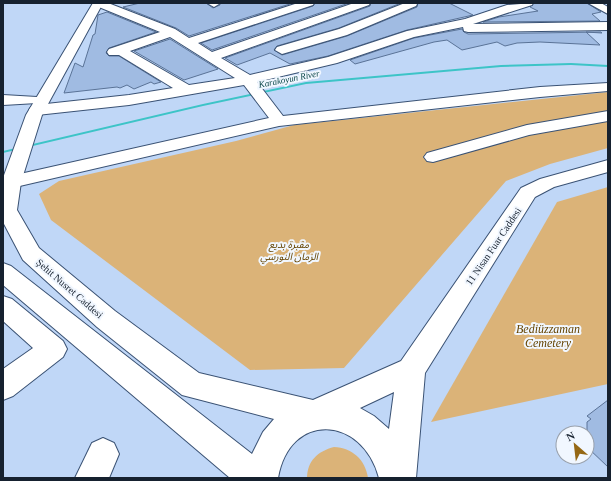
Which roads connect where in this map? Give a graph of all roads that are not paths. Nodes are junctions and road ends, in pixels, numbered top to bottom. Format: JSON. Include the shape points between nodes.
{"nodes":[{"id":1,"x":85,"y":3,"type":"edge"},
{"id":2,"x":98,"y":3,"type":"edge"},
{"id":3,"x":309,"y":3,"type":"edge"},
{"id":4,"x":528,"y":3,"type":"edge"},
{"id":5,"x":593,"y":3,"type":"edge"},
{"id":6,"x":359,"y":4,"type":"edge"},
{"id":7,"x":412,"y":4,"type":"dead end"},
{"id":8,"x":268,"y":5,"type":"dead end"},
{"id":9,"x":608,"y":11,"type":"edge"},
{"id":10,"x":286,"y":12,"type":"junction"},
{"id":11,"x":388,"y":14,"type":"junction"},
{"id":12,"x":314,"y":21,"type":"junction"},
{"id":13,"x":608,"y":24,"type":"edge"},
{"id":14,"x":70,"y":25,"type":"dead end"},
{"id":15,"x":548,"y":28,"type":"junction"},
{"id":16,"x":438,"y":29,"type":"junction"},
{"id":17,"x":170,"y":32,"type":"junction"},
{"id":18,"x":343,"y":32,"type":"junction"},
{"id":19,"x":559,"y":40,"type":"dead end"},
{"id":20,"x":60,"y":42,"type":"dead end"},
{"id":21,"x":188,"y":42,"type":"junction"},
{"id":22,"x":378,"y":46,"type":"junction"},
{"id":23,"x":282,"y":50,"type":"dead end"},
{"id":24,"x":210,"y":56,"type":"junction"},
{"id":25,"x":248,"y":80,"type":"junction"},
{"id":26,"x":608,"y":87,"type":"edge"},
{"id":27,"x":188,"y":91,"type":"junction"},
{"id":28,"x":3,"y":100,"type":"edge"},
{"id":29,"x":31,"y":112,"type":"junction"},
{"id":30,"x":608,"y":116,"type":"edge"},
{"id":31,"x":279,"y":121,"type":"junction"},
{"id":32,"x":433,"y":157,"type":"dead end"},
{"id":33,"x":608,"y":166,"type":"edge"},
{"id":34,"x":9,"y":171,"type":"edge"},
{"id":35,"x":3,"y":272,"type":"edge"},
{"id":36,"x":3,"y":306,"type":"edge"},
{"id":37,"x":411,"y":370,"type":"junction"},
{"id":38,"x":3,"y":386,"type":"edge"},
{"id":39,"x":314,"y":415,"type":"junction"},
{"id":40,"x":256,"y":478,"type":"edge"},
{"id":41,"x":261,"y":478,"type":"edge"},
{"id":42,"x":397,"y":478,"type":"edge"}],
"edges":[{"from":1,"to":14,"type":"street"},
{"from":2,"to":17,"type":"street"},
{"from":2,"to":29,"type":"street","name":"Şehit Nusret Caddesi"},
{"from":3,"to":10,"type":"street"},
{"from":4,"to":16,"type":"street"},
{"from":5,"to":9,"type":"street"},
{"from":6,"to":11,"type":"street"},
{"from":6,"to":12,"type":"street"},
{"from":7,"to":11,"type":"street"},
{"from":8,"to":10,"type":"street"},
{"from":9,"to":13,"type":"street","via":[[593,14]]},
{"from":10,"to":12,"type":"street"},
{"from":10,"to":21,"type":"street"},
{"from":11,"to":16,"type":"street"},
{"from":11,"to":18,"type":"street"},
{"from":12,"to":18,"type":"street"},
{"from":12,"to":24,"type":"street"},
{"from":13,"to":15,"type":"street"},
{"from":15,"to":16,"type":"street"},
{"from":15,"to":19,"type":"street"},
{"from":16,"to":22,"type":"street"},
{"from":17,"to":21,"type":"street"},
{"from":17,"to":27,"type":"street","via":[[117,51]]},
{"from":18,"to":22,"type":"street"},
{"from":18,"to":23,"type":"street"},
{"from":20,"to":29,"type":"street","name":"Şehit Nusret Caddesi"},
{"from":21,"to":24,"type":"street"},
{"from":22,"to":25,"type":"street"},
{"from":24,"to":25,"type":"street"},
{"from":25,"to":27,"type":"street"},
{"from":25,"to":31,"type":"street"},
{"from":26,"to":31,"type":"street","via":[[540,92]]},
{"from":27,"to":29,"type":"street"},
{"from":28,"to":29,"type":"street"},
{"from":29,"to":34,"type":"street","name":"Şehit Nusret Caddesi"},
{"from":30,"to":32,"type":"street","via":[[527,130]]},
{"from":31,"to":34,"type":"street"},
{"from":33,"to":37,"type":"street","name":"11 Nisan Fuar Caddesi","via":[[547,183],[528,193]]},
{"from":34,"to":39,"type":"street","name":"Şehit Nusret Caddesi","via":[[7,210],[31,254],[106,319],[192,385]]},
{"from":35,"to":40,"type":"street"},
{"from":36,"to":38,"type":"street","via":[[53,349]]},
{"from":37,"to":39,"type":"street"},
{"from":37,"to":42,"type":"street","name":"11 Nisan Fuar Caddesi"},
{"from":39,"to":41,"type":"street","via":[[294,423],[277,437],[265,457]]},
{"from":39,"to":42,"type":"street","via":[[333,414],[352,419],[369,430],[384,445]]}]}
